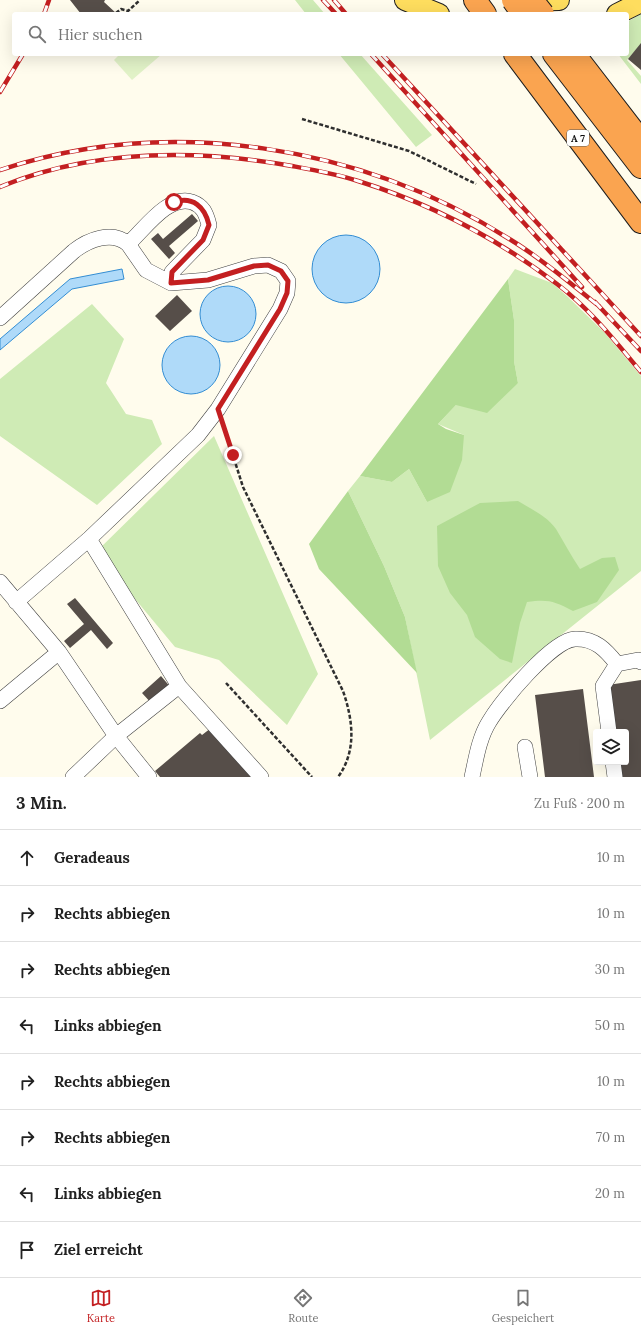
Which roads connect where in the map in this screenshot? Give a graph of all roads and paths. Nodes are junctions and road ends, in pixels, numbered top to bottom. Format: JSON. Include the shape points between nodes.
{"nodes":[{"id":1,"x":140,"y":0,"type":"edge"},
{"id":2,"x":406,"y":0,"type":"edge"},
{"id":3,"x":475,"y":0,"type":"edge"},
{"id":4,"x":503,"y":0,"type":"edge"},
{"id":5,"x":513,"y":0,"type":"edge"},
{"id":6,"x":532,"y":0,"type":"edge"},
{"id":7,"x":559,"y":0,"type":"edge"},
{"id":8,"x":641,"y":2,"type":"edge"},
{"id":9,"x":117,"y":12,"type":"edge"},
{"id":10,"x":434,"y":12,"type":"edge"},
{"id":11,"x":484,"y":12,"type":"edge"},
{"id":12,"x":522,"y":12,"type":"edge"},
{"id":13,"x":541,"y":12,"type":"edge"},
{"id":14,"x":621,"y":12,"type":"edge"},
{"id":15,"x":516,"y":56,"type":"edge"},
{"id":16,"x":556,"y":56,"type":"edge"},
{"id":17,"x":576,"y":56,"type":"edge"},
{"id":18,"x":302,"y":119,"type":"dead end"},
{"id":19,"x":638,"y":136,"type":"edge"},
{"id":20,"x":641,"y":167,"type":"edge"},
{"id":21,"x":476,"y":184,"type":"dead end"},
{"id":22,"x":641,"y":222,"type":"edge"},
{"id":23,"x":128,"y":244,"type":"junction"},
{"id":24,"x":171,"y":283,"type":"junction"},
{"id":25,"x":0,"y":318,"type":"edge"},
{"id":26,"x":218,"y":409,"type":"junction"},
{"id":27,"x":89,"y":540,"type":"junction"},
{"id":28,"x":0,"y":582,"type":"edge"},
{"id":29,"x":16,"y":602,"type":"junction"},
{"id":30,"x":58,"y":652,"type":"junction"},
{"id":31,"x":641,"y":662,"type":"edge"},
{"id":32,"x":617,"y":664,"type":"junction"},
{"id":33,"x":226,"y":683,"type":"dead end"},
{"id":34,"x":179,"y":686,"type":"junction"},
{"id":35,"x":0,"y":701,"type":"edge"},
{"id":36,"x":609,"y":729,"type":"edge"},
{"id":37,"x":116,"y":736,"type":"junction"},
{"id":38,"x":525,"y":747,"type":"dead end"},
{"id":39,"x":613,"y":765,"type":"edge"},
{"id":40,"x":73,"y":777,"type":"edge"},
{"id":41,"x":149,"y":777,"type":"edge"},
{"id":42,"x":261,"y":777,"type":"edge"},
{"id":43,"x":312,"y":777,"type":"edge"},
{"id":44,"x":338,"y":777,"type":"edge"},
{"id":45,"x":472,"y":777,"type":"edge"},
{"id":46,"x":530,"y":777,"type":"edge"},
{"id":47,"x":615,"y":777,"type":"edge"}],
"edges":[{"from":1,"to":9,"type":"path","via":[[128,11],[121,8]]},
{"from":2,"to":10,"type":"main road"},
{"from":3,"to":11,"type":"highway"},
{"from":4,"to":7,"type":"main road"},
{"from":5,"to":12,"type":"highway","bridge":true},
{"from":6,"to":13,"type":"highway","bridge":true},
{"from":8,"to":14,"type":"main road"},
{"from":15,"to":22,"type":"highway","number":"A 7"},
{"from":16,"to":20,"type":"highway"},
{"from":17,"to":19,"type":"highway"},
{"from":18,"to":21,"type":"path","via":[[410,151]]},
{"from":23,"to":24,"type":"lane","via":[[146,270]]},
{"from":23,"to":24,"type":"lane","via":[[166,206],[174,202],[181,199],[203,208],[209,225],[207,232],[203,240],[172,272]]},
{"from":23,"to":25,"type":"lane","via":[[120,239],[104,238],[86,242]]},
{"from":24,"to":26,"type":"lane","via":[[208,280],[254,266],[268,265],[281,271],[288,281],[287,293],[280,309]]},
{"from":26,"to":27,"type":"lane","via":[[198,435]]},
{"from":26,"to":44,"type":"path","via":[[243,487],[344,691],[352,737],[349,755]]},
{"from":27,"to":29,"type":"lane"},
{"from":27,"to":34,"type":"lane"},
{"from":28,"to":29,"type":"lane"},
{"from":29,"to":30,"type":"lane"},
{"from":30,"to":35,"type":"lane"},
{"from":30,"to":37,"type":"lane"},
{"from":31,"to":32,"type":"lane","via":[[638,660]]},
{"from":32,"to":36,"type":"lane","via":[[603,686]]},
{"from":32,"to":45,"type":"lane","via":[[606,650],[594,642],[574,639],[555,649],[525,674],[489,722],[479,747]]},
{"from":33,"to":43,"type":"path"},
{"from":34,"to":37,"type":"lane"},
{"from":34,"to":42,"type":"lane"},
{"from":37,"to":40,"type":"lane"},
{"from":37,"to":41,"type":"lane"},
{"from":38,"to":46,"type":"lane"},
{"from":39,"to":47,"type":"lane"}]}
